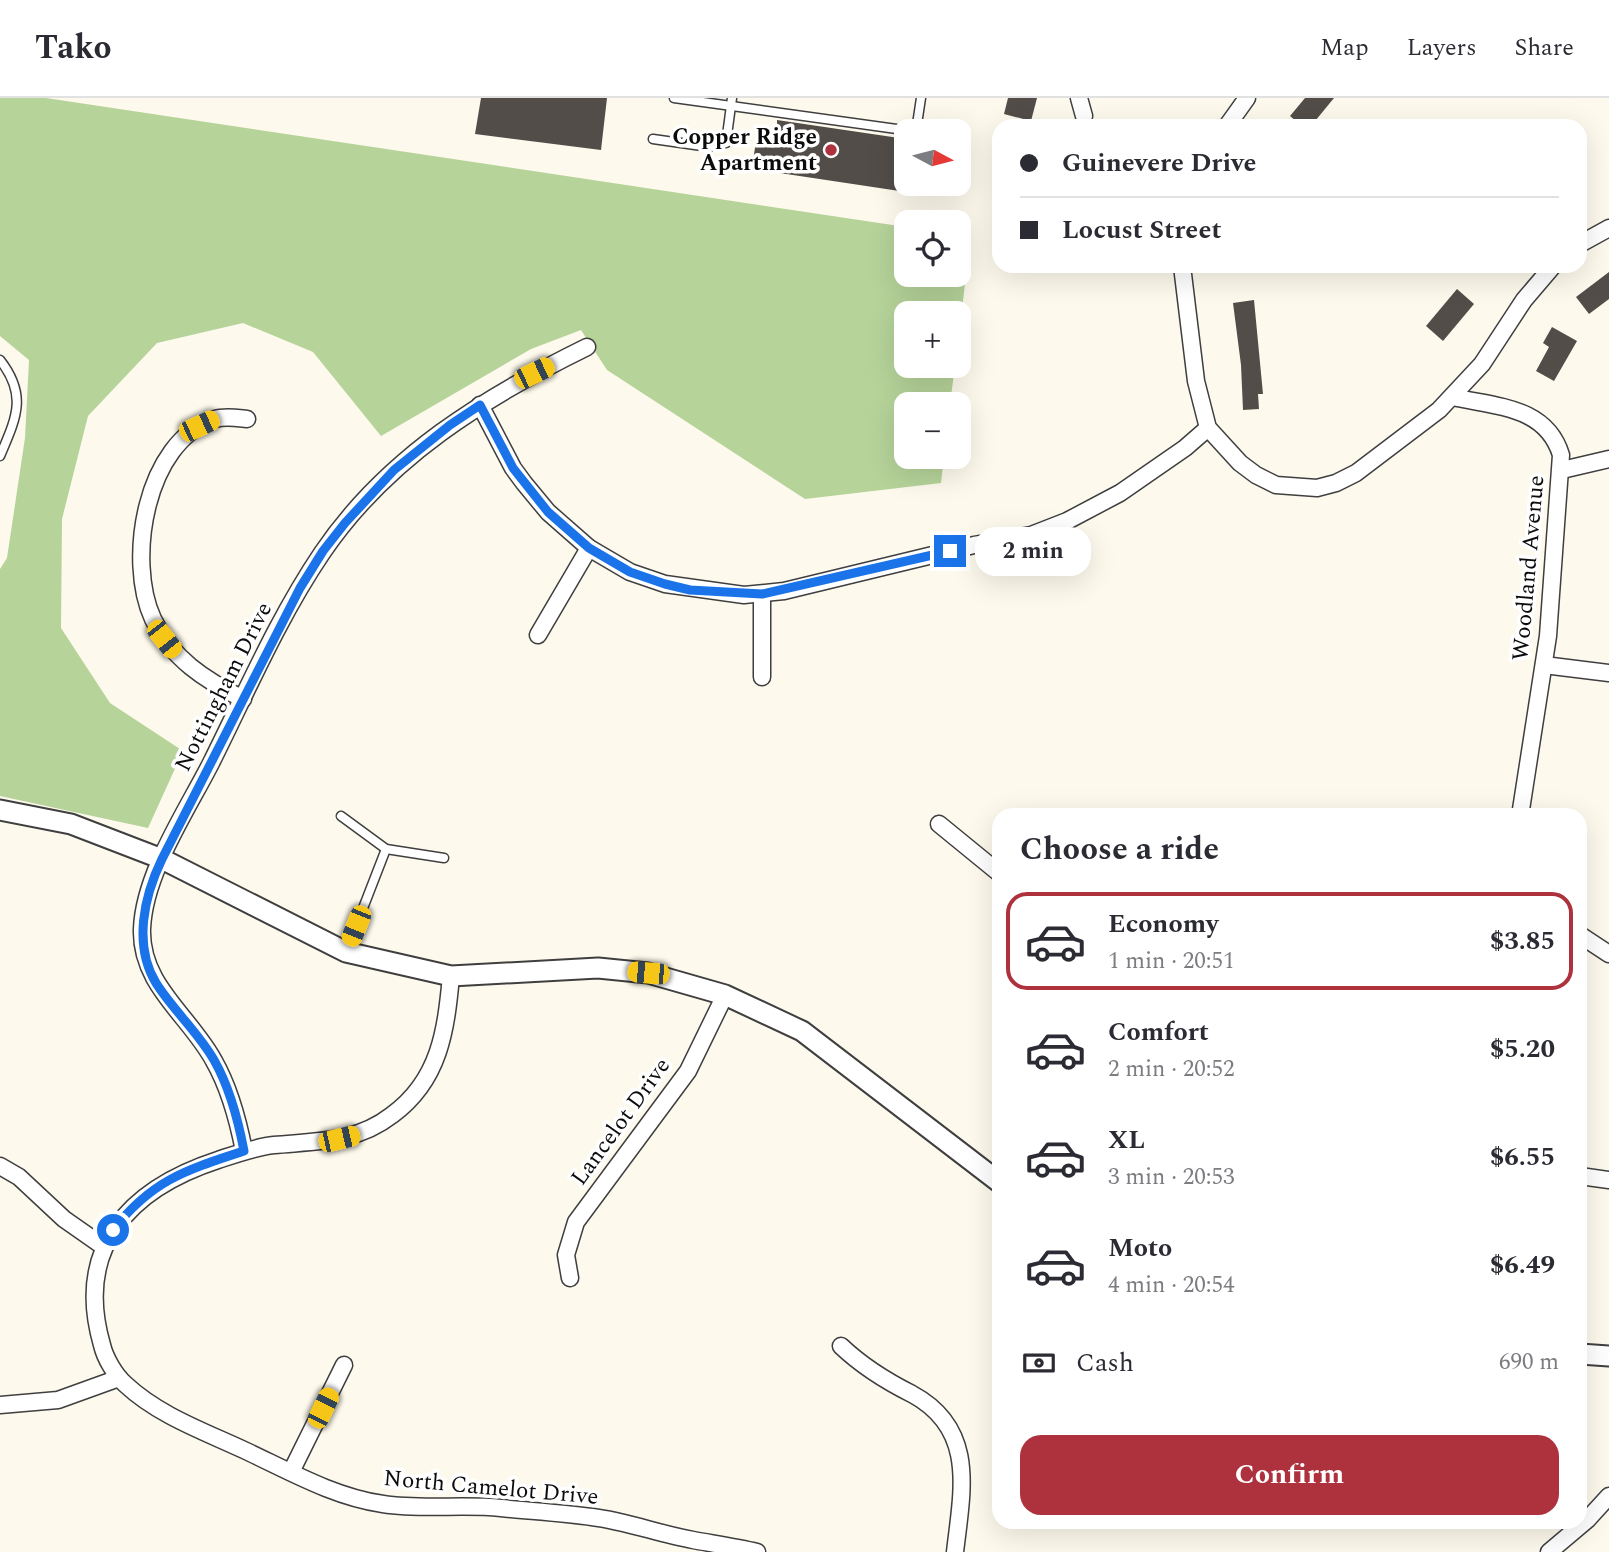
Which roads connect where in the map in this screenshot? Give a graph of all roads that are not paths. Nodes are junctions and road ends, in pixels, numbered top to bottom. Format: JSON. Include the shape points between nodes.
{"nodes":[{"id":1,"x":674,"y":98,"type":"edge"},
{"id":2,"x":921,"y":98,"type":"edge"},
{"id":3,"x":1079,"y":98,"type":"edge"},
{"id":4,"x":1247,"y":98,"type":"edge"},
{"id":5,"x":732,"y":102,"type":"edge"},
{"id":6,"x":1084,"y":116,"type":"dead end"},
{"id":7,"x":916,"y":119,"type":"edge"},
{"id":8,"x":1232,"y":119,"type":"edge"},
{"id":9,"x":894,"y":128,"type":"edge"},
{"id":10,"x":653,"y":139,"type":"dead end"},
{"id":11,"x":1609,"y":228,"type":"edge"},
{"id":12,"x":1587,"y":240,"type":"edge"},
{"id":13,"x":1183,"y":273,"type":"edge"},
{"id":14,"x":1547,"y":273,"type":"edge"},
{"id":15,"x":587,"y":348,"type":"dead end"},
{"id":16,"x":0,"y":360,"type":"edge"},
{"id":17,"x":1453,"y":397,"type":"junction"},
{"id":18,"x":480,"y":405,"type":"junction"},
{"id":19,"x":247,"y":419,"type":"dead end"},
{"id":20,"x":1208,"y":428,"type":"junction"},
{"id":21,"x":1,"y":456,"type":"edge"},
{"id":22,"x":1609,"y":459,"type":"edge"},
{"id":23,"x":1562,"y":470,"type":"junction"},
{"id":24,"x":589,"y":548,"type":"junction"},
{"id":25,"x":762,"y":594,"type":"junction"},
{"id":26,"x":538,"y":635,"type":"dead end"},
{"id":27,"x":1544,"y":665,"type":"junction"},
{"id":28,"x":1609,"y":673,"type":"edge"},
{"id":29,"x":762,"y":677,"type":"dead end"},
{"id":30,"x":243,"y":699,"type":"junction"},
{"id":31,"x":1521,"y":808,"type":"edge"},
{"id":32,"x":0,"y":810,"type":"edge"},
{"id":33,"x":341,"y":816,"type":"dead end"},
{"id":34,"x":939,"y":824,"type":"dead end"},
{"id":35,"x":386,"y":849,"type":"junction"},
{"id":36,"x":444,"y":858,"type":"dead end"},
{"id":37,"x":162,"y":859,"type":"junction"},
{"id":38,"x":992,"y":867,"type":"edge"},
{"id":39,"x":1587,"y":940,"type":"edge"},
{"id":40,"x":346,"y":952,"type":"junction"},
{"id":41,"x":1609,"y":954,"type":"edge"},
{"id":42,"x":451,"y":976,"type":"junction"},
{"id":43,"x":725,"y":995,"type":"junction"},
{"id":44,"x":244,"y":1151,"type":"junction"},
{"id":45,"x":0,"y":1166,"type":"edge"},
{"id":46,"x":992,"y":1177,"type":"edge"},
{"id":47,"x":1587,"y":1177,"type":"edge"},
{"id":48,"x":1609,"y":1180,"type":"edge"},
{"id":49,"x":104,"y":1247,"type":"junction"},
{"id":50,"x":570,"y":1278,"type":"dead end"},
{"id":51,"x":841,"y":1346,"type":"dead end"},
{"id":52,"x":1587,"y":1354,"type":"edge"},
{"id":53,"x":1609,"y":1356,"type":"edge"},
{"id":54,"x":344,"y":1365,"type":"dead end"},
{"id":55,"x":119,"y":1378,"type":"junction"},
{"id":56,"x":0,"y":1405,"type":"edge"},
{"id":57,"x":291,"y":1472,"type":"junction"},
{"id":58,"x":1609,"y":1496,"type":"edge"},
{"id":59,"x":1587,"y":1520,"type":"edge"},
{"id":60,"x":1576,"y":1529,"type":"edge"},
{"id":61,"x":757,"y":1552,"type":"edge"},
{"id":62,"x":955,"y":1552,"type":"edge"},
{"id":63,"x":1549,"y":1552,"type":"edge"}],
"edges":[{"from":1,"to":5,"type":"lane"},
{"from":2,"to":7,"type":"lane"},
{"from":3,"to":6,"type":"street"},
{"from":4,"to":8,"type":"street"},
{"from":5,"to":9,"type":"lane"},
{"from":5,"to":10,"type":"lane","via":[[726,143],[709,147]]},
{"from":11,"to":12,"type":"street"},
{"from":13,"to":20,"type":"street","via":[[1196,381]]},
{"from":14,"to":17,"type":"street"},
{"from":15,"to":18,"type":"street","name":"Nottingham Drive"},
{"from":16,"to":21,"type":"lane","via":[[18,391],[16,418]]},
{"from":17,"to":20,"type":"street","via":[[1356,473],[1317,488],[1276,485],[1256,475]]},
{"from":17,"to":23,"type":"street","name":"Woodland Avenue","via":[[1534,416],[1554,435]]},
{"from":18,"to":24,"type":"street","via":[[524,483],[548,512]]},
{"from":18,"to":30,"type":"street","name":"Nottingham Drive","via":[[394,470],[345,523],[300,588]]},
{"from":19,"to":30,"type":"street","via":[[216,418],[185,437],[171,454],[150,496],[141,552],[146,598],[164,639],[195,672]]},
{"from":20,"to":25,"type":"street","via":[[1120,493],[1031,535]]},
{"from":22,"to":23,"type":"street"},
{"from":23,"to":27,"type":"street","name":"Woodland Avenue"},
{"from":24,"to":25,"type":"street","via":[[630,572],[665,584]]},
{"from":24,"to":26,"type":"street"},
{"from":25,"to":29,"type":"street"},
{"from":27,"to":28,"type":"street"},
{"from":27,"to":31,"type":"street","name":"Woodland Avenue"},
{"from":30,"to":37,"type":"street","name":"Nottingham Drive"},
{"from":32,"to":37,"type":"street","via":[[71,824]]},
{"from":33,"to":35,"type":"lane"},
{"from":34,"to":38,"type":"street"},
{"from":35,"to":36,"type":"lane"},
{"from":35,"to":40,"type":"lane"},
{"from":37,"to":40,"type":"street"},
{"from":37,"to":44,"type":"street","name":"Nottingham Drive","via":[[142,929],[145,955],[155,981],[213,1059],[233,1104]]},
{"from":39,"to":41,"type":"street"},
{"from":40,"to":42,"type":"street"},
{"from":42,"to":43,"type":"street","via":[[598,968],[648,973]]},
{"from":42,"to":44,"type":"street","via":[[446,1030],[436,1059],[425,1080],[393,1115],[355,1136]]},
{"from":43,"to":46,"type":"street","via":[[802,1031]]},
{"from":43,"to":50,"type":"street","name":"Lancelot Drive","via":[[688,1071],[576,1222],[566,1255]]},
{"from":44,"to":49,"type":"street","via":[[194,1167],[144,1195]]},
{"from":45,"to":49,"type":"street"},
{"from":47,"to":48,"type":"street"},
{"from":49,"to":55,"type":"street","via":[[94,1318],[103,1350]]},
{"from":51,"to":62,"type":"street","via":[[872,1372],[929,1405],[951,1430],[963,1471]]},
{"from":52,"to":53,"type":"street"},
{"from":54,"to":57,"type":"street"},
{"from":55,"to":56,"type":"street","via":[[58,1400]]},
{"from":55,"to":57,"type":"street","name":"North Camelot Drive","via":[[158,1410]]},
{"from":57,"to":61,"type":"street","name":"North Camelot Drive","via":[[333,1492],[382,1504],[500,1507],[592,1517]]},
{"from":58,"to":59,"type":"street"},
{"from":60,"to":63,"type":"street"}]}
